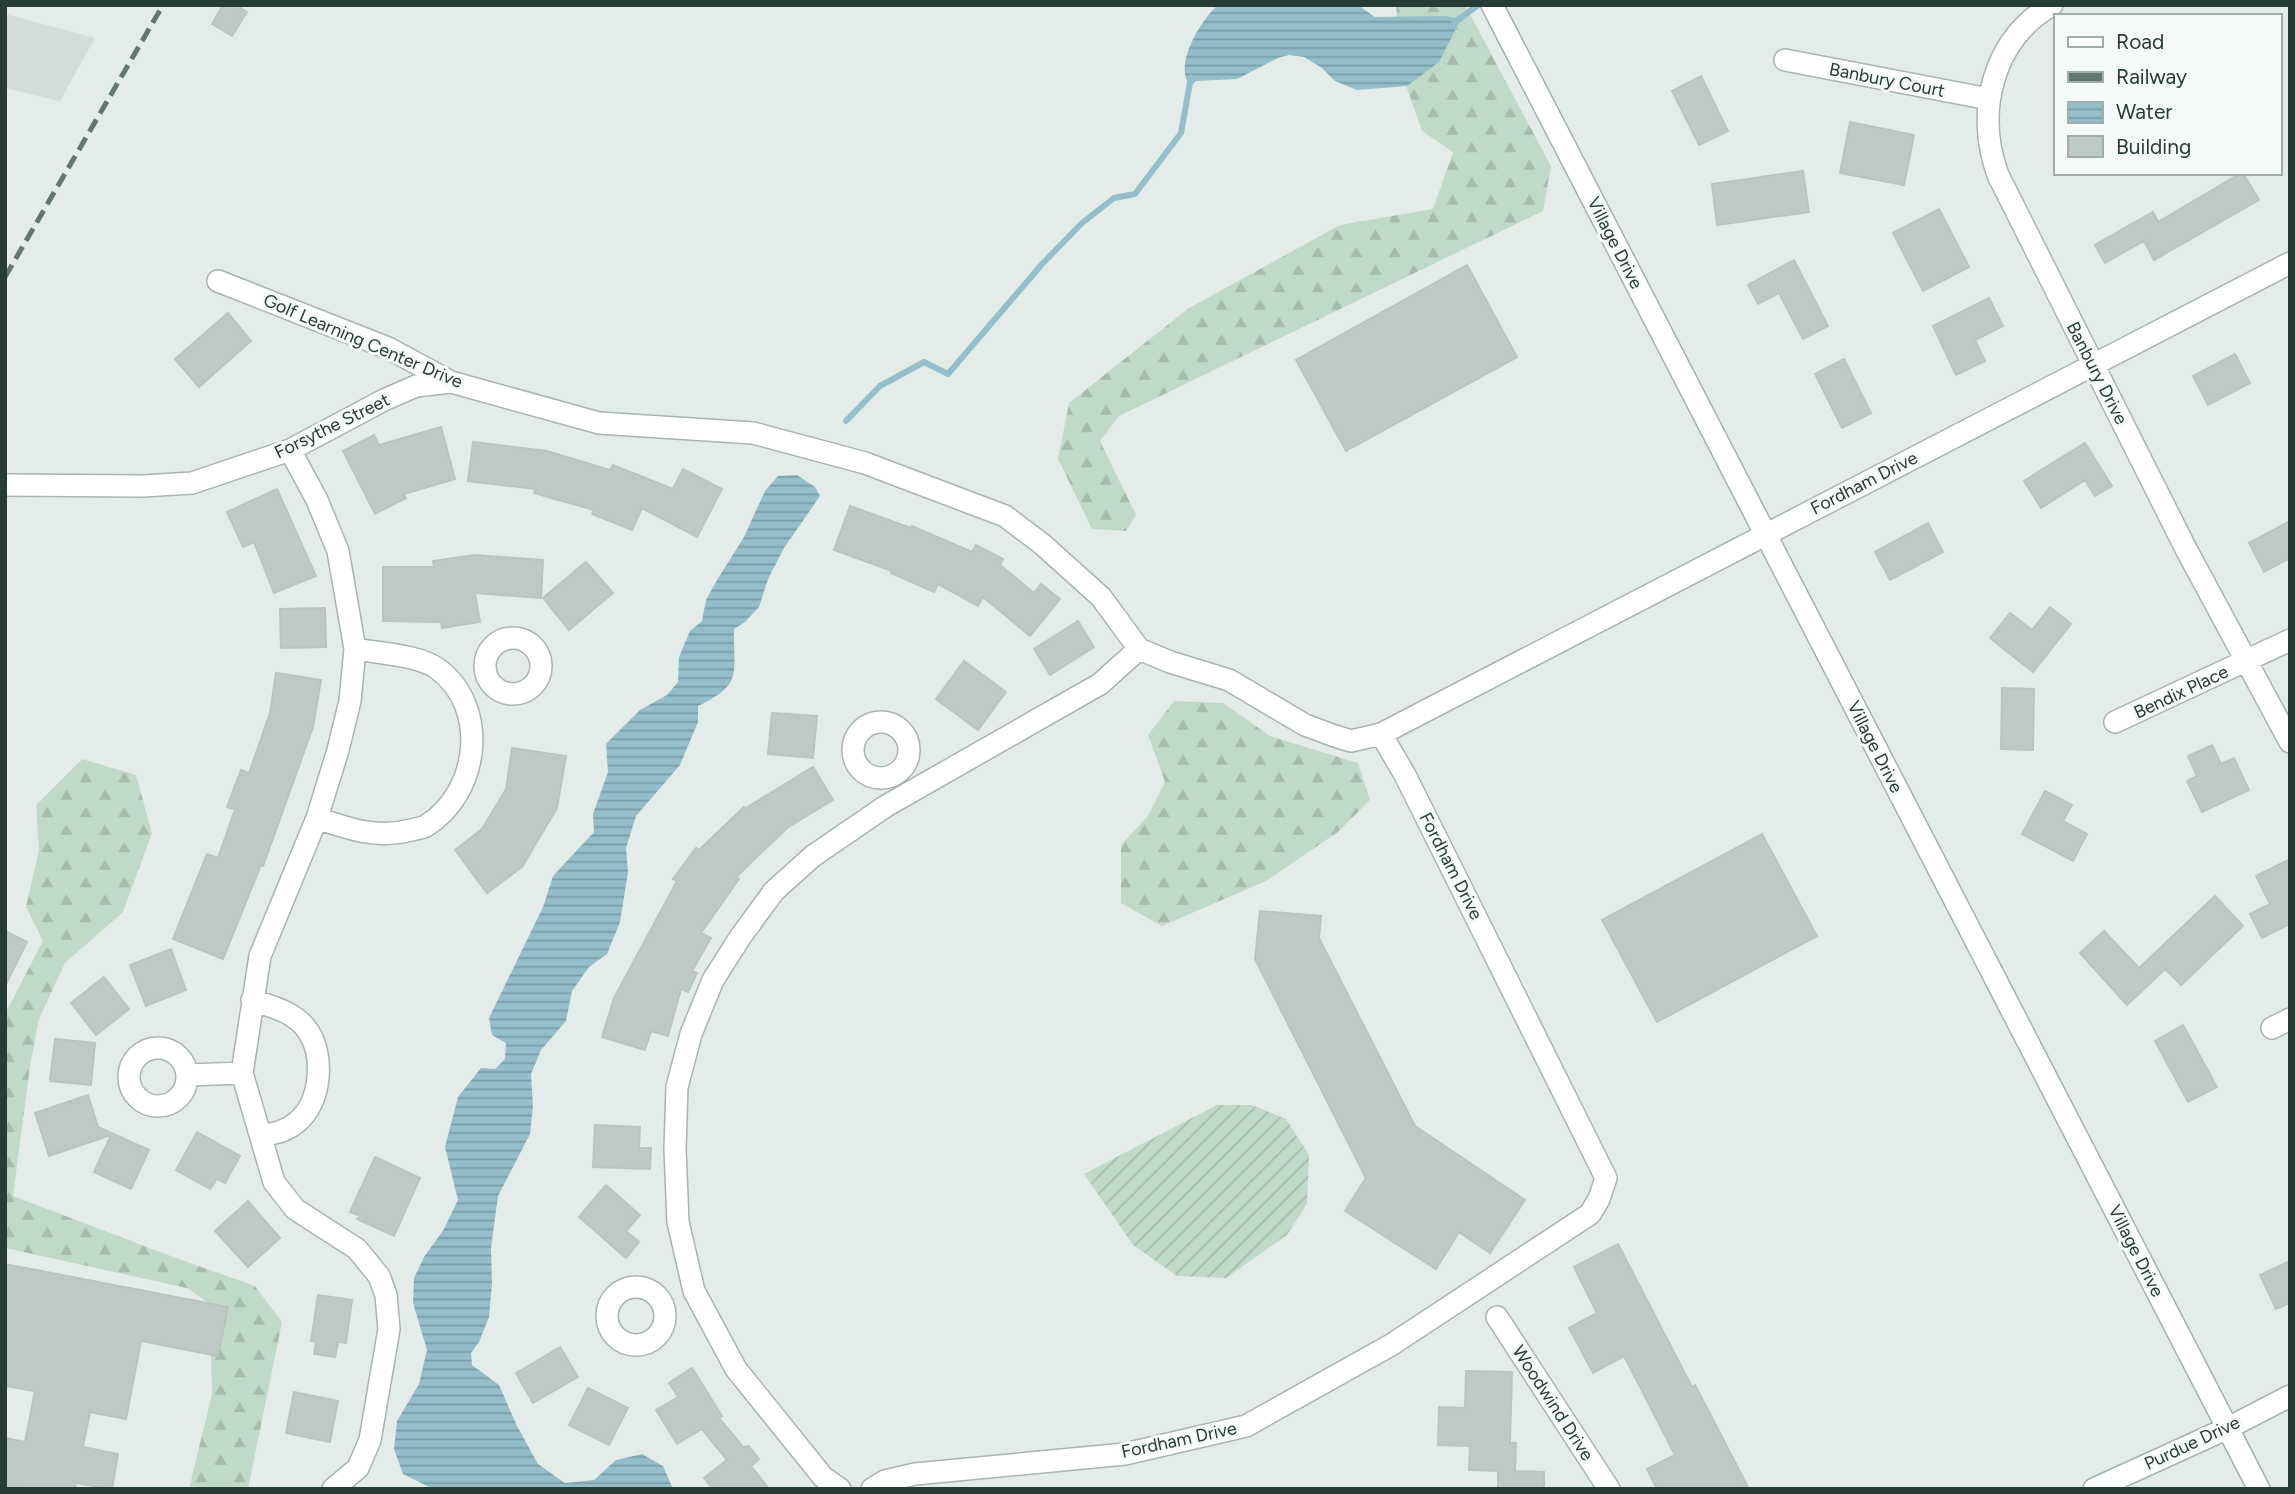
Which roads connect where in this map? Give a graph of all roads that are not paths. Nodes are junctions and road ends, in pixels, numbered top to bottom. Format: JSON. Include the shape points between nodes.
{"nodes":[{"id":1,"x":1492,"y":5,"type":"edge"},
{"id":2,"x":2052,"y":5,"type":"edge"},
{"id":3,"x":1785,"y":60,"type":"dead end"},
{"id":4,"x":1989,"y":99,"type":"junction"},
{"id":5,"x":2290,"y":262,"type":"edge"},
{"id":6,"x":218,"y":281,"type":"dead end"},
{"id":7,"x":2092,"y":365,"type":"junction"},
{"id":8,"x":452,"y":382,"type":"junction"},
{"id":9,"x":290,"y":450,"type":"junction"},
{"id":10,"x":5,"y":485,"type":"edge"},
{"id":11,"x":1765,"y":534,"type":"junction"},
{"id":12,"x":2290,"y":640,"type":"edge"},
{"id":13,"x":355,"y":649,"type":"junction"},
{"id":14,"x":1139,"y":649,"type":"junction"},
{"id":15,"x":2248,"y":661,"type":"junction"},
{"id":16,"x":488,"y":678,"type":"dead end"},
{"id":17,"x":460,"y":695,"type":"junction"},
{"id":18,"x":2115,"y":722,"type":"dead end"},
{"id":19,"x":1381,"y":734,"type":"junction"},
{"id":20,"x":2290,"y":742,"type":"edge"},
{"id":21,"x":893,"y":775,"type":"dead end"},
{"id":22,"x":906,"y":795,"type":"junction"},
{"id":23,"x":317,"y":818,"type":"junction"},
{"id":24,"x":252,"y":1000,"type":"junction"},
{"id":25,"x":242,"y":1073,"type":"junction"},
{"id":26,"x":188,"y":1076,"type":"dead end"},
{"id":27,"x":262,"y":1136,"type":"junction"},
{"id":28,"x":694,"y":1291,"type":"junction"},
{"id":29,"x":663,"y":1306,"type":"dead end"},
{"id":30,"x":1497,"y":1317,"type":"dead end"},
{"id":31,"x":2290,"y":1396,"type":"edge"},
{"id":32,"x":2228,"y":1428,"type":"junction"},
{"id":33,"x":333,"y":1489,"type":"edge"},
{"id":34,"x":840,"y":1489,"type":"edge"},
{"id":35,"x":872,"y":1489,"type":"edge"},
{"id":36,"x":1609,"y":1489,"type":"edge"},
{"id":37,"x":2094,"y":1489,"type":"edge"},
{"id":38,"x":2259,"y":1489,"type":"edge"}],
"edges":[{"from":1,"to":11,"type":"street","name":"Village Drive"},
{"from":2,"to":4,"type":"street","name":"Banbury Drive","via":[[2014,39],[1994,77]]},
{"from":3,"to":4,"type":"street","name":"Banbury Court"},
{"from":4,"to":7,"type":"street","name":"Banbury Drive","via":[[1988,138],[1998,175]]},
{"from":5,"to":7,"type":"street","name":"Fordham Drive"},
{"from":6,"to":8,"type":"street","name":"Golf Learning Center Drive","via":[[388,348]]},
{"from":7,"to":11,"type":"street","name":"Fordham Drive"},
{"from":7,"to":15,"type":"street","name":"Banbury Drive"},
{"from":8,"to":9,"type":"street","name":"Forsythe Street","via":[[416,386]]},
{"from":8,"to":14,"type":"street","name":"Golf Learning Center Drive","via":[[599,423],[753,433],[865,463],[1005,516],[1101,597]]},
{"from":9,"to":10,"type":"street","name":"Forsythe Street","via":[[191,483]]},
{"from":9,"to":13,"type":"street","via":[[338,551]]},
{"from":11,"to":19,"type":"street","name":"Fordham Drive"},
{"from":11,"to":32,"type":"street","name":"Village Drive"},
{"from":12,"to":15,"type":"street","name":"Bendix Place"},
{"from":13,"to":17,"type":"street","via":[[404,656],[437,668]]},
{"from":13,"to":23,"type":"street","via":[[350,701]]},
{"from":14,"to":19,"type":"street","via":[[1229,680],[1332,735],[1351,741]]},
{"from":14,"to":22,"type":"street","via":[[1100,684]]},
{"from":15,"to":18,"type":"street","name":"Bendix Place"},
{"from":15,"to":20,"type":"street","name":"Banbury Drive"},
{"from":16,"to":17,"type":"street"},
{"from":17,"to":23,"type":"street","via":[[473,737],[469,768],[449,804],[425,827],[392,835],[360,832]]},
{"from":19,"to":35,"type":"street","name":"Fordham Drive","via":[[1606,1178],[1590,1214],[1391,1345],[1247,1426],[1125,1454],[915,1474]]},
{"from":21,"to":22,"type":"street"},
{"from":22,"to":28,"type":"street","via":[[813,856],[774,891],[713,981],[691,1034],[677,1087],[678,1222]]},
{"from":23,"to":24,"type":"street","via":[[260,956]]},
{"from":24,"to":25,"type":"street"},
{"from":24,"to":27,"type":"street","via":[[287,1012],[308,1031],[316,1052],[318,1080],[312,1102],[299,1122],[280,1133]]},
{"from":25,"to":26,"type":"street"},
{"from":25,"to":27,"type":"street"},
{"from":27,"to":33,"type":"street","via":[[274,1182],[295,1209],[357,1250],[379,1276],[386,1295],[389,1329],[370,1440],[358,1468]]},
{"from":28,"to":29,"type":"street"},
{"from":28,"to":34,"type":"street","via":[[736,1370],[823,1477]]},
{"from":30,"to":36,"type":"street","name":"Woodwind Drive"},
{"from":31,"to":32,"type":"street","name":"Purdue Drive"},
{"from":32,"to":37,"type":"street","name":"Purdue Drive"},
{"from":32,"to":38,"type":"street","name":"Village Drive"}]}
